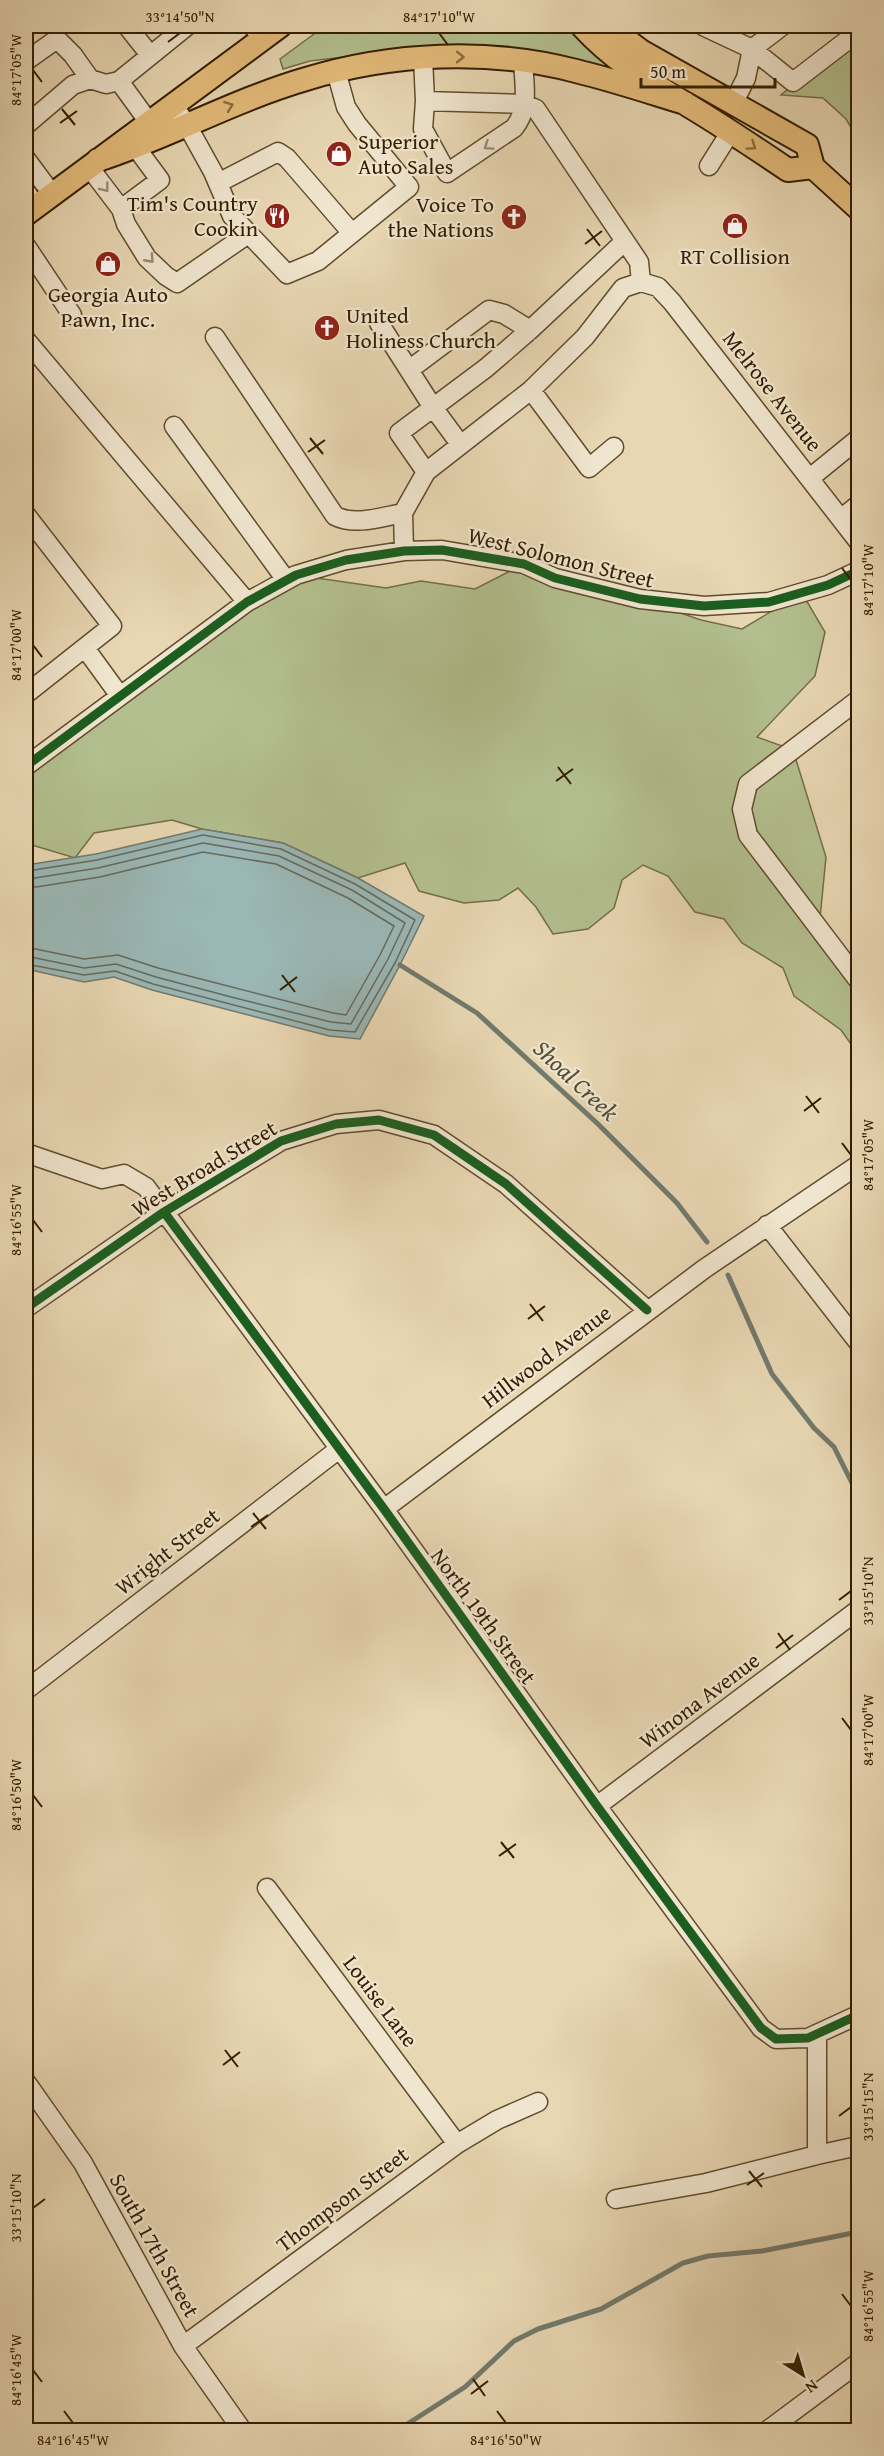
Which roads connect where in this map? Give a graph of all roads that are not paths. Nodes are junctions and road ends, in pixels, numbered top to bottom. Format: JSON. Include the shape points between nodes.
{"nodes":[{"id":1,"x":128,"y":26,"type":"edge"},
{"id":2,"x":187,"y":26,"type":"edge"},
{"id":3,"x":582,"y":26,"type":"edge"},
{"id":4,"x":608,"y":26,"type":"edge"},
{"id":5,"x":703,"y":26,"type":"edge"},
{"id":6,"x":782,"y":26,"type":"edge"},
{"id":7,"x":265,"y":30,"type":"edge"},
{"id":8,"x":858,"y":32,"type":"edge"},
{"id":9,"x":752,"y":49,"type":"junction"},
{"id":10,"x":150,"y":55,"type":"junction"},
{"id":11,"x":423,"y":58,"type":"junction"},
{"id":12,"x":26,"y":61,"type":"edge"},
{"id":13,"x":523,"y":61,"type":"junction"},
{"id":14,"x":336,"y":71,"type":"junction"},
{"id":15,"x":90,"y":79,"type":"junction"},
{"id":16,"x":119,"y":81,"type":"junction"},
{"id":17,"x":425,"y":101,"type":"junction"},
{"id":18,"x":734,"y":102,"type":"junction"},
{"id":19,"x":525,"y":104,"type":"junction"},
{"id":20,"x":685,"y":104,"type":"junction"},
{"id":21,"x":172,"y":105,"type":"junction"},
{"id":22,"x":26,"y":125,"type":"edge"},
{"id":23,"x":187,"y":125,"type":"junction"},
{"id":24,"x":155,"y":130,"type":"junction"},
{"id":25,"x":730,"y":131,"type":"junction"},
{"id":26,"x":133,"y":142,"type":"junction"},
{"id":27,"x":26,"y":159,"type":"edge"},
{"id":28,"x":93,"y":164,"type":"junction"},
{"id":29,"x":709,"y":166,"type":"dead end"},
{"id":30,"x":813,"y":167,"type":"junction"},
{"id":31,"x":218,"y":183,"type":"junction"},
{"id":32,"x":35,"y":202,"type":"edge"},
{"id":33,"x":858,"y":208,"type":"edge"},
{"id":34,"x":121,"y":209,"type":"junction"},
{"id":35,"x":351,"y":232,"type":"junction"},
{"id":36,"x":248,"y":234,"type":"junction"},
{"id":37,"x":625,"y":241,"type":"junction"},
{"id":38,"x":26,"y":246,"type":"edge"},
{"id":39,"x":641,"y":282,"type":"junction"},
{"id":40,"x":72,"y":315,"type":"dead end"},
{"id":41,"x":379,"y":323,"type":"dead end"},
{"id":42,"x":530,"y":330,"type":"junction"},
{"id":43,"x":215,"y":338,"type":"dead end"},
{"id":44,"x":26,"y":340,"type":"edge"},
{"id":45,"x":409,"y":370,"type":"junction"},
{"id":46,"x":531,"y":390,"type":"junction"},
{"id":47,"x":432,"y":406,"type":"junction"},
{"id":48,"x":174,"y":426,"type":"dead end"},
{"id":49,"x":858,"y":439,"type":"edge"},
{"id":50,"x":460,"y":444,"type":"junction"},
{"id":51,"x":614,"y":447,"type":"dead end"},
{"id":52,"x":426,"y":472,"type":"junction"},
{"id":53,"x":810,"y":478,"type":"junction"},
{"id":54,"x":858,"y":505,"type":"edge"},
{"id":55,"x":403,"y":513,"type":"junction"},
{"id":56,"x":26,"y":515,"type":"edge"},
{"id":57,"x":842,"y":518,"type":"junction"},
{"id":58,"x":858,"y":541,"type":"edge"},
{"id":59,"x":404,"y":551,"type":"junction"},
{"id":60,"x":858,"y":571,"type":"edge"},
{"id":61,"x":286,"y":580,"type":"junction"},
{"id":62,"x":246,"y":602,"type":"junction"},
{"id":63,"x":85,"y":648,"type":"junction"},
{"id":64,"x":26,"y":694,"type":"edge"},
{"id":65,"x":120,"y":696,"type":"junction"},
{"id":66,"x":858,"y":700,"type":"edge"},
{"id":67,"x":26,"y":766,"type":"edge"},
{"id":68,"x":858,"y":980,"type":"edge"},
{"id":69,"x":26,"y":1153,"type":"edge"},
{"id":70,"x":858,"y":1164,"type":"edge"},
{"id":71,"x":164,"y":1212,"type":"junction"},
{"id":72,"x":767,"y":1225,"type":"junction"},
{"id":73,"x":26,"y":1308,"type":"edge"},
{"id":74,"x":647,"y":1310,"type":"junction"},
{"id":75,"x":858,"y":1342,"type":"edge"},
{"id":76,"x":339,"y":1449,"type":"junction"},
{"id":77,"x":384,"y":1509,"type":"junction"},
{"id":78,"x":858,"y":1610,"type":"edge"},
{"id":79,"x":26,"y":1690,"type":"edge"},
{"id":80,"x":597,"y":1806,"type":"junction"},
{"id":81,"x":267,"y":1888,"type":"dead end"},
{"id":82,"x":858,"y":2015,"type":"edge"},
{"id":83,"x":817,"y":2034,"type":"junction"},
{"id":84,"x":26,"y":2082,"type":"edge"},
{"id":85,"x":538,"y":2102,"type":"dead end"},
{"id":86,"x":457,"y":2144,"type":"junction"},
{"id":87,"x":858,"y":2146,"type":"edge"},
{"id":88,"x":817,"y":2155,"type":"junction"},
{"id":89,"x":616,"y":2199,"type":"dead end"},
{"id":90,"x":183,"y":2346,"type":"junction"},
{"id":91,"x":858,"y":2363,"type":"edge"},
{"id":92,"x":242,"y":2430,"type":"edge"},
{"id":93,"x":768,"y":2430,"type":"edge"}],
"edges":[{"from":1,"to":10,"type":"street"},
{"from":2,"to":10,"type":"street"},
{"from":3,"to":20,"type":"main road","via":[[625,66]]},
{"from":4,"to":18,"type":"main road","via":[[641,51]]},
{"from":5,"to":9,"type":"street"},
{"from":6,"to":9,"type":"street"},
{"from":7,"to":21,"type":"main road"},
{"from":8,"to":9,"type":"street","via":[[793,82]]},
{"from":9,"to":18,"type":"street","via":[[746,78]]},
{"from":10,"to":16,"type":"street"},
{"from":11,"to":13,"type":"main road","one_way":true},
{"from":11,"to":14,"type":"main road"},
{"from":11,"to":17,"type":"street"},
{"from":12,"to":15,"type":"street","via":[[57,39]]},
{"from":13,"to":19,"type":"street"},
{"from":13,"to":20,"type":"main road","via":[[576,70]]},
{"from":23,"to":14,"type":"main road","one_way":true,"via":[[304,79]]},
{"from":14,"to":35,"type":"street","via":[[346,107],[409,187]]},
{"from":15,"to":16,"type":"street","via":[[106,84]]},
{"from":15,"to":22,"type":"street","via":[[73,84]]},
{"from":16,"to":24,"type":"street"},
{"from":17,"to":19,"type":"street"},
{"from":19,"to":17,"type":"street","one_way":true,"via":[[514,128],[447,173],[423,129]]},
{"from":18,"to":30,"type":"main road","via":[[807,145]]},
{"from":19,"to":37,"type":"street","via":[[536,109]]},
{"from":20,"to":25,"type":"main road"},
{"from":21,"to":23,"type":"street"},
{"from":21,"to":24,"type":"main road"},
{"from":23,"to":24,"type":"main road"},
{"from":23,"to":31,"type":"street"},
{"from":24,"to":26,"type":"main road"},
{"from":25,"to":29,"type":"street"},
{"from":25,"to":30,"type":"main road","one_way":true,"via":[[788,170]]},
{"from":26,"to":28,"type":"main road"},
{"from":26,"to":34,"type":"street","via":[[160,180]]},
{"from":27,"to":32,"type":"street"},
{"from":28,"to":32,"type":"main road"},
{"from":28,"to":34,"type":"street","one_way":true},
{"from":30,"to":33,"type":"main road"},
{"from":31,"to":35,"type":"street","via":[[278,152]]},
{"from":31,"to":36,"type":"street","via":[[232,216]]},
{"from":34,"to":36,"type":"street","one_way":true,"via":[[147,258],[177,283]]},
{"from":35,"to":36,"type":"street","via":[[318,261],[287,274]]},
{"from":37,"to":39,"type":"street","via":[[639,262]]},
{"from":37,"to":42,"type":"street"},
{"from":38,"to":40,"type":"street"},
{"from":39,"to":46,"type":"street","via":[[623,288],[585,337]]},
{"from":39,"to":53,"type":"street","name":"Melrose Avenue","via":[[658,287],[672,302]]},
{"from":41,"to":45,"type":"street"},
{"from":42,"to":45,"type":"street","via":[[489,310]]},
{"from":42,"to":47,"type":"street","via":[[486,368]]},
{"from":43,"to":55,"type":"street","via":[[335,516],[345,521]]},
{"from":44,"to":62,"type":"street"},
{"from":45,"to":47,"type":"street"},
{"from":46,"to":50,"type":"street"},
{"from":46,"to":51,"type":"street","via":[[589,468]]},
{"from":47,"to":50,"type":"street"},
{"from":47,"to":52,"type":"street","via":[[399,433]]},
{"from":48,"to":61,"type":"street"},
{"from":49,"to":53,"type":"street"},
{"from":50,"to":52,"type":"street"},
{"from":52,"to":55,"type":"street"},
{"from":53,"to":57,"type":"street","name":"Melrose Avenue"},
{"from":54,"to":57,"type":"street"},
{"from":55,"to":59,"type":"street"},
{"from":56,"to":63,"type":"street","via":[[112,626]]},
{"from":57,"to":58,"type":"street","name":"Melrose Avenue"},
{"from":59,"to":60,"type":"street","name":"West Solomon Street","via":[[476,554],[524,564],[555,578],[640,599],[704,606],[769,602],[828,585]]},
{"from":59,"to":61,"type":"street","name":"West Solomon Street","via":[[346,560]]},
{"from":61,"to":62,"type":"street","name":"West Solomon Street"},
{"from":62,"to":65,"type":"street","name":"West Solomon Street"},
{"from":63,"to":64,"type":"street"},
{"from":63,"to":65,"type":"street"},
{"from":65,"to":67,"type":"street","name":"West Solomon Street"},
{"from":66,"to":68,"type":"street","via":[[748,784],[742,808],[748,835]]},
{"from":69,"to":71,"type":"street","name":"North 19th Street","via":[[102,1179],[124,1174],[146,1187]]},
{"from":70,"to":72,"type":"street","name":"Hillwood Avenue"},
{"from":71,"to":73,"type":"street","name":"West Broad Street"},
{"from":71,"to":74,"type":"street","name":"West Broad Street","via":[[281,1141],[336,1124],[379,1120],[434,1135],[506,1184]]},
{"from":71,"to":76,"type":"street","name":"North 19th Street"},
{"from":72,"to":74,"type":"street","name":"Hillwood Avenue"},
{"from":72,"to":75,"type":"street"},
{"from":74,"to":77,"type":"street","name":"Hillwood Avenue"},
{"from":76,"to":77,"type":"street","name":"North 19th Street"},
{"from":76,"to":79,"type":"street","name":"Wright Street"},
{"from":77,"to":80,"type":"street","name":"North 19th Street"},
{"from":78,"to":80,"type":"street","name":"Winona Avenue"},
{"from":80,"to":83,"type":"street","name":"North 19th Street","via":[[761,2028],[776,2039]]},
{"from":81,"to":86,"type":"street","name":"Louise Lane"},
{"from":82,"to":83,"type":"street"},
{"from":83,"to":88,"type":"street"},
{"from":84,"to":90,"type":"street","name":"South 17th Street","via":[[83,2163]]},
{"from":85,"to":86,"type":"street","name":"Thompson Street"},
{"from":86,"to":90,"type":"street","name":"Thompson Street"},
{"from":87,"to":88,"type":"street"},
{"from":88,"to":89,"type":"street","via":[[706,2183]]},
{"from":90,"to":92,"type":"street","name":"South 17th Street"},
{"from":91,"to":93,"type":"street"}]}
